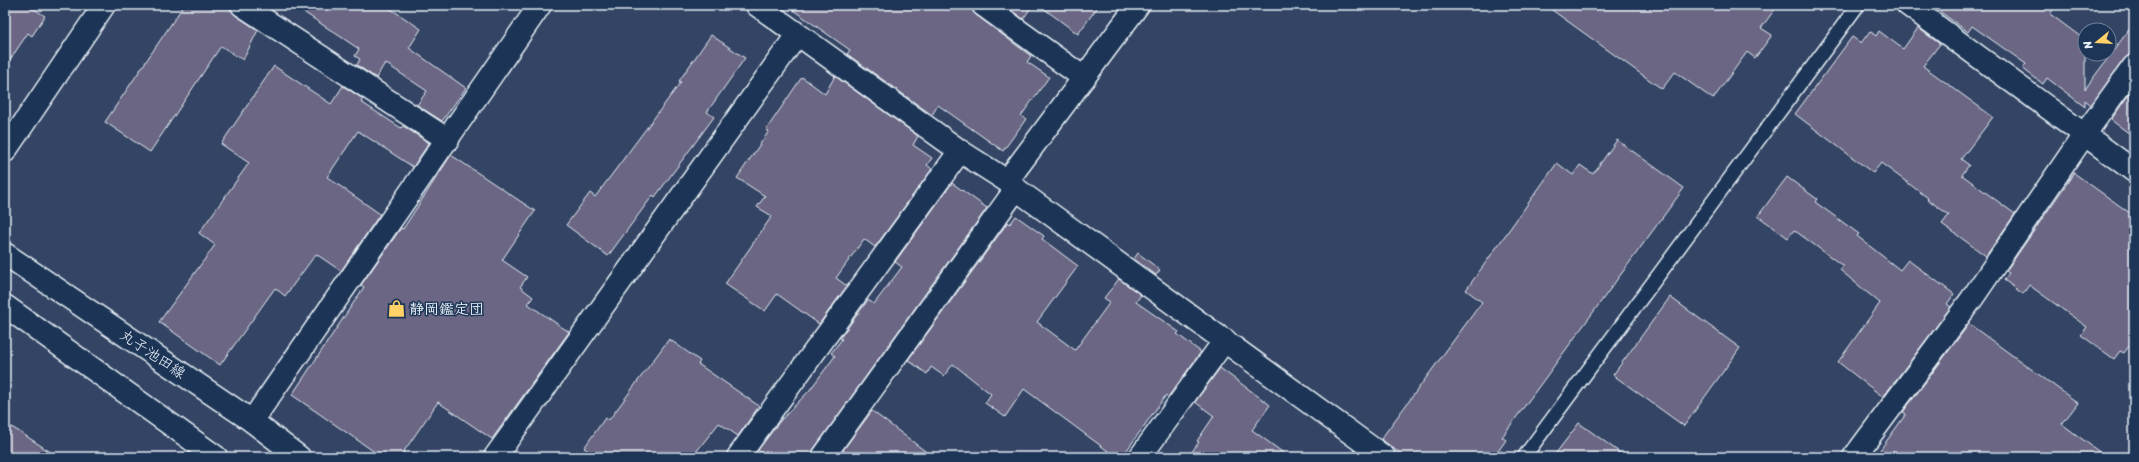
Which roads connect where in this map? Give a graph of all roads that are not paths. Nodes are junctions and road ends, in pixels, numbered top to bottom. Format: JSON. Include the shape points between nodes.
{"nodes":[{"id":1,"x":104,"y":5,"type":"edge"},
{"id":2,"x":242,"y":5,"type":"edge"},
{"id":3,"x":540,"y":5,"type":"edge"},
{"id":4,"x":757,"y":5,"type":"edge"},
{"id":5,"x":983,"y":5,"type":"edge"},
{"id":6,"x":1138,"y":5,"type":"edge"},
{"id":7,"x":1858,"y":5,"type":"edge"},
{"id":8,"x":1908,"y":5,"type":"edge"},
{"id":9,"x":797,"y":35,"type":"junction"},
{"id":10,"x":2134,"y":66,"type":"edge"},
{"id":11,"x":1084,"y":78,"type":"junction"},
{"id":12,"x":2084,"y":135,"type":"junction"},
{"id":13,"x":448,"y":140,"type":"junction"},
{"id":14,"x":5,"y":151,"type":"edge"},
{"id":15,"x":960,"y":151,"type":"junction"},
{"id":16,"x":2134,"y":171,"type":"edge"},
{"id":17,"x":1011,"y":185,"type":"junction"},
{"id":18,"x":5,"y":254,"type":"edge"},
{"id":19,"x":5,"y":306,"type":"edge"},
{"id":20,"x":1225,"y":340,"type":"junction"},
{"id":21,"x":252,"y":422,"type":"junction"},
{"id":22,"x":216,"y":457,"type":"edge"},
{"id":23,"x":300,"y":457,"type":"edge"},
{"id":24,"x":495,"y":457,"type":"edge"},
{"id":25,"x":738,"y":457,"type":"edge"},
{"id":26,"x":823,"y":457,"type":"edge"},
{"id":27,"x":1140,"y":457,"type":"edge"},
{"id":28,"x":1384,"y":457,"type":"edge"},
{"id":29,"x":1524,"y":457,"type":"edge"},
{"id":30,"x":1854,"y":457,"type":"edge"}],
"edges":[{"from":1,"to":14,"type":"street"},
{"from":2,"to":13,"type":"street"},
{"from":3,"to":13,"type":"street"},
{"from":4,"to":9,"type":"street"},
{"from":5,"to":11,"type":"street"},
{"from":6,"to":11,"type":"street"},
{"from":7,"to":29,"type":"lane"},
{"from":8,"to":12,"type":"street"},
{"from":9,"to":15,"type":"street"},
{"from":9,"to":24,"type":"street"},
{"from":10,"to":12,"type":"street"},
{"from":11,"to":17,"type":"street"},
{"from":12,"to":16,"type":"street"},
{"from":12,"to":30,"type":"street","via":[[1971,300]]},
{"from":13,"to":21,"type":"street"},
{"from":15,"to":17,"type":"street"},
{"from":15,"to":25,"type":"street"},
{"from":17,"to":20,"type":"street"},
{"from":17,"to":26,"type":"street"},
{"from":18,"to":21,"type":"street","name":"丸子池田線"},
{"from":19,"to":22,"type":"street"},
{"from":20,"to":27,"type":"street"},
{"from":20,"to":28,"type":"street"},
{"from":21,"to":23,"type":"street","name":"丸子池田線"}]}
